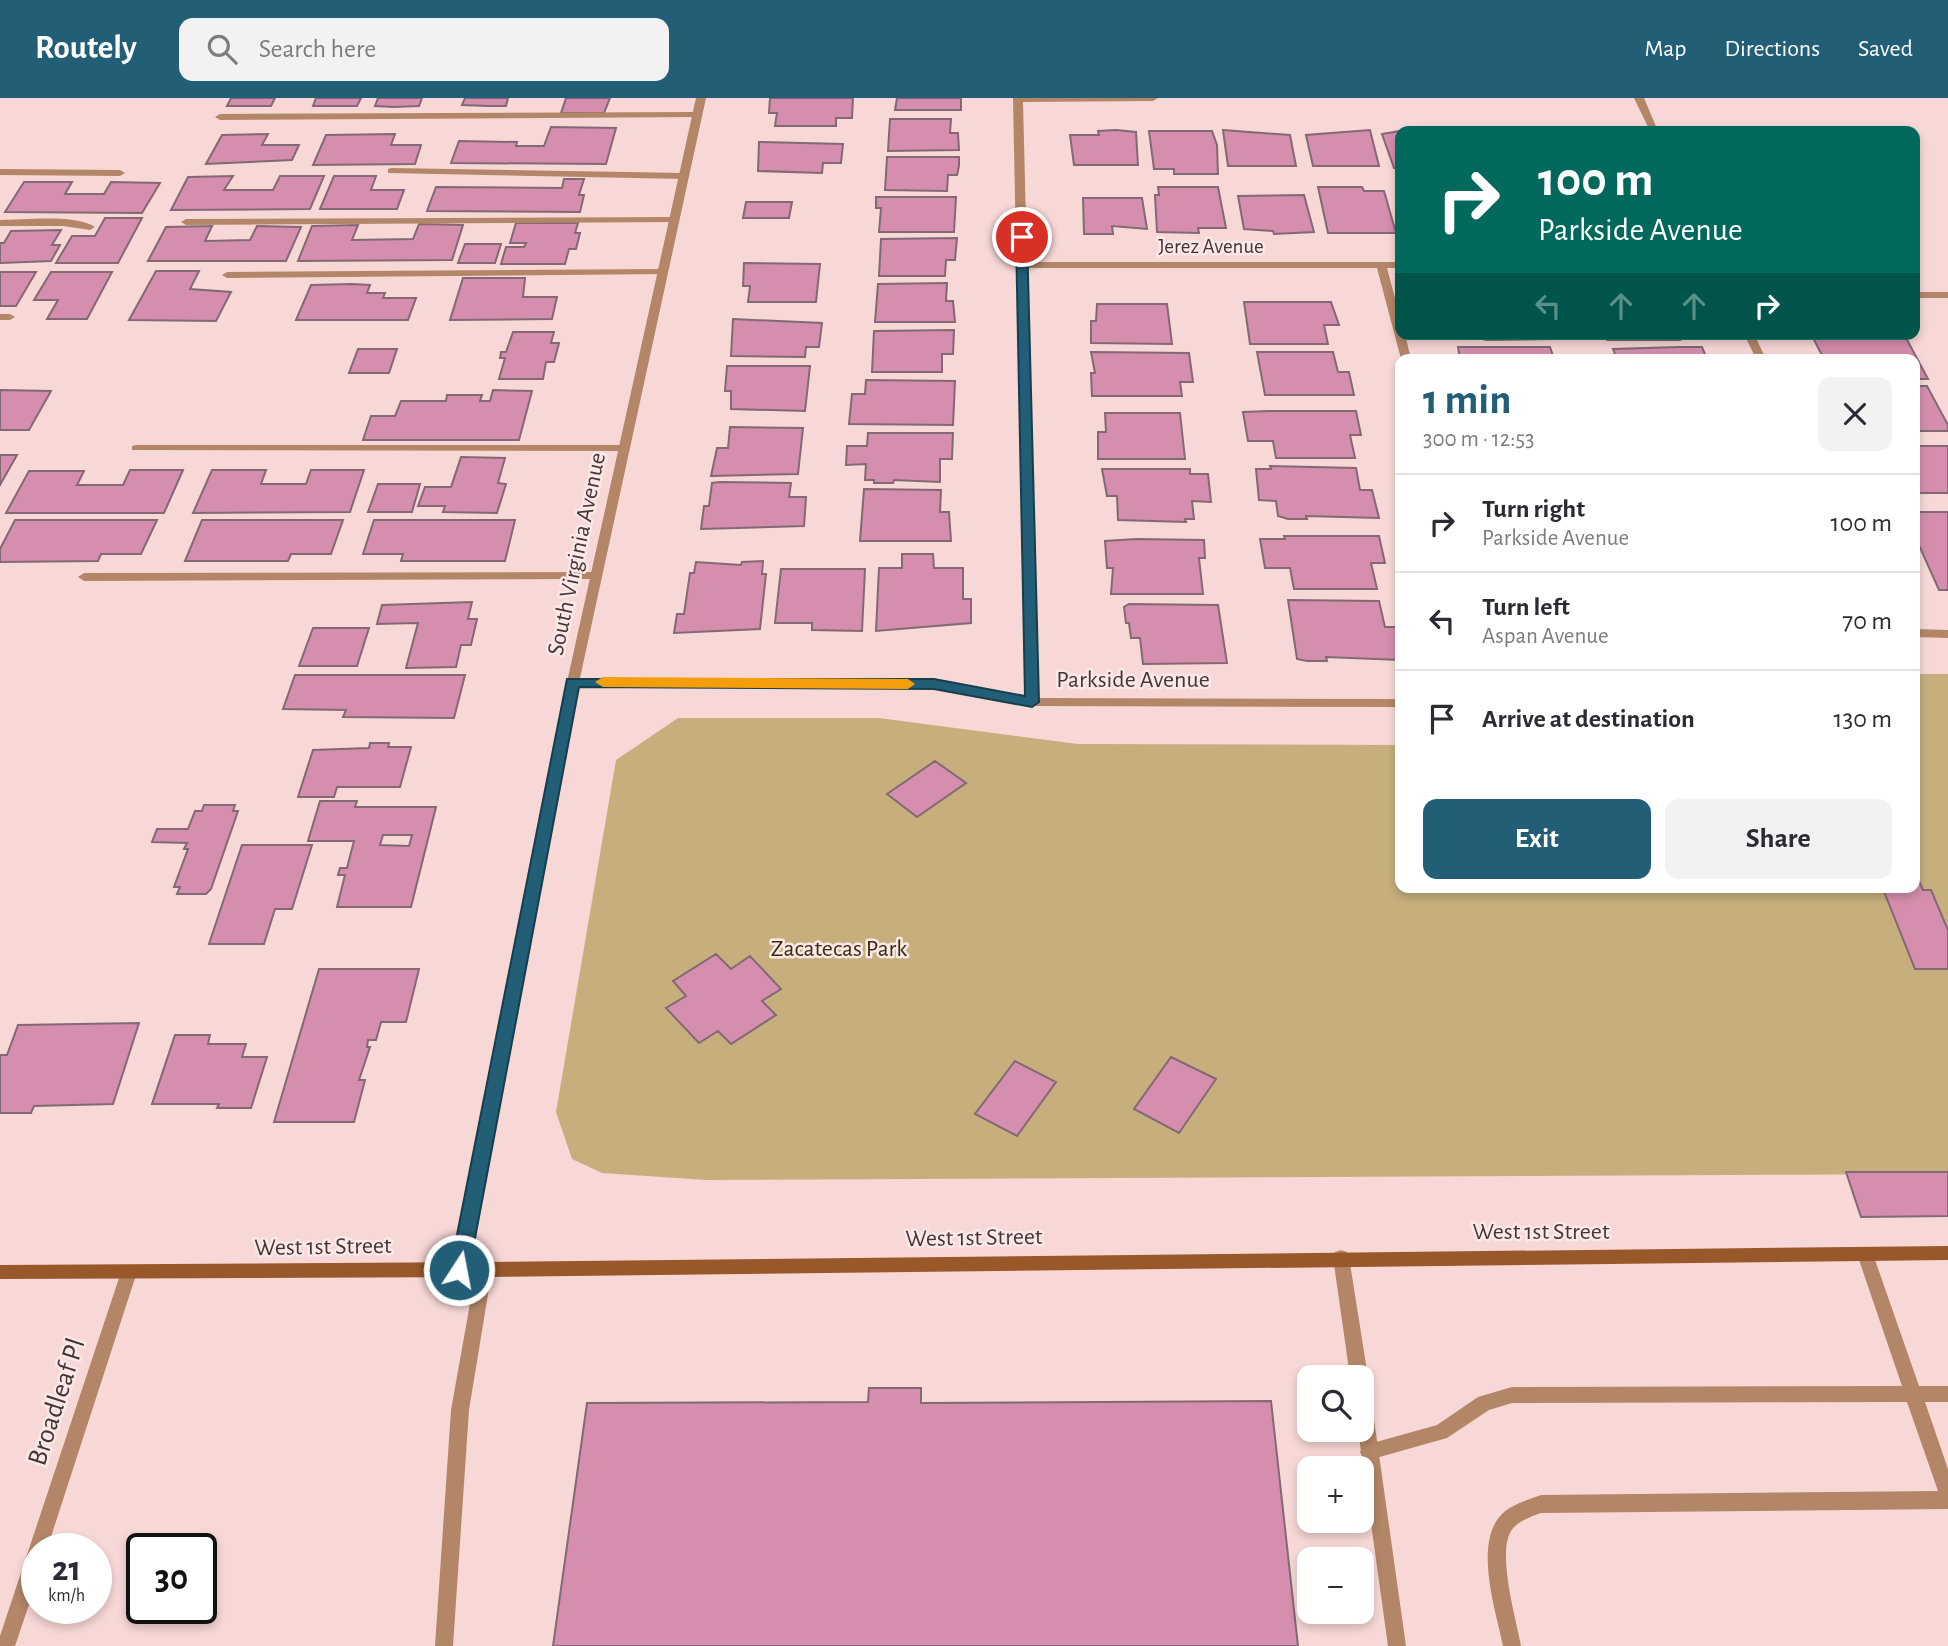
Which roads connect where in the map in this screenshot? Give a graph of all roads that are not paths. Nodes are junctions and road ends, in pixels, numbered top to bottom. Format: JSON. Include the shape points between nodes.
{"nodes":[{"id":1,"x":701,"y":98,"type":"edge"},
{"id":2,"x":1018,"y":98,"type":"edge"},
{"id":3,"x":1153,"y":98,"type":"edge"},
{"id":4,"x":1639,"y":98,"type":"edge"},
{"id":5,"x":697,"y":115,"type":"junction"},
{"id":6,"x":220,"y":117,"type":"dead end"},
{"id":7,"x":1652,"y":126,"type":"edge"},
{"id":8,"x":391,"y":171,"type":"dead end"},
{"id":9,"x":0,"y":172,"type":"edge"},
{"id":10,"x":120,"y":173,"type":"dead end"},
{"id":11,"x":684,"y":176,"type":"junction"},
{"id":12,"x":674,"y":220,"type":"junction"},
{"id":13,"x":186,"y":222,"type":"dead end"},
{"id":14,"x":0,"y":223,"type":"edge"},
{"id":15,"x":90,"y":227,"type":"dead end"},
{"id":16,"x":1022,"y":265,"type":"junction"},
{"id":17,"x":1381,"y":265,"type":"junction"},
{"id":18,"x":1395,"y":265,"type":"edge"},
{"id":19,"x":663,"y":272,"type":"junction"},
{"id":20,"x":227,"y":275,"type":"dead end"},
{"id":21,"x":1920,"y":295,"type":"edge"},
{"id":22,"x":1948,"y":295,"type":"edge"},
{"id":23,"x":1395,"y":318,"type":"edge"},
{"id":24,"x":624,"y":448,"type":"junction"},
{"id":25,"x":136,"y":449,"type":"dead end"},
{"id":26,"x":596,"y":576,"type":"junction"},
{"id":27,"x":84,"y":577,"type":"dead end"},
{"id":28,"x":1920,"y":633,"type":"edge"},
{"id":29,"x":1948,"y":634,"type":"edge"},
{"id":30,"x":573,"y":682,"type":"junction"},
{"id":31,"x":1032,"y":702,"type":"junction"},
{"id":32,"x":1395,"y":703,"type":"edge"},
{"id":33,"x":1865,"y":1254,"type":"junction"},
{"id":34,"x":1948,"y":1254,"type":"edge"},
{"id":35,"x":1341,"y":1257,"type":"junction"},
{"id":36,"x":459,"y":1270,"type":"junction"},
{"id":37,"x":484,"y":1270,"type":"junction"},
{"id":38,"x":0,"y":1272,"type":"edge"},
{"id":39,"x":129,"y":1272,"type":"junction"},
{"id":40,"x":1357,"y":1365,"type":"edge"},
{"id":41,"x":1913,"y":1394,"type":"junction"},
{"id":42,"x":1948,"y":1394,"type":"edge"},
{"id":43,"x":1368,"y":1442,"type":"edge"},
{"id":44,"x":1369,"y":1452,"type":"junction"},
{"id":45,"x":1948,"y":1498,"type":"edge"},
{"id":46,"x":43,"y":1533,"type":"edge"},
{"id":47,"x":21,"y":1600,"type":"edge"},
{"id":48,"x":6,"y":1646,"type":"edge"},
{"id":49,"x":444,"y":1646,"type":"edge"},
{"id":50,"x":1397,"y":1646,"type":"edge"},
{"id":51,"x":1512,"y":1646,"type":"edge"}],
"edges":[{"from":1,"to":5,"type":"street","name":"South Virginia Avenue"},
{"from":2,"to":3,"type":"street"},
{"from":2,"to":16,"type":"street"},
{"from":4,"to":7,"type":"street"},
{"from":5,"to":6,"type":"street"},
{"from":5,"to":11,"type":"street","name":"South Virginia Avenue"},
{"from":8,"to":11,"type":"street"},
{"from":9,"to":10,"type":"street"},
{"from":11,"to":12,"type":"street","name":"South Virginia Avenue"},
{"from":12,"to":13,"type":"street"},
{"from":12,"to":19,"type":"street","name":"South Virginia Avenue"},
{"from":14,"to":15,"type":"street"},
{"from":16,"to":17,"type":"street","name":"Jerez Avenue"},
{"from":16,"to":31,"type":"street"},
{"from":17,"to":18,"type":"street","name":"Jerez Avenue"},
{"from":17,"to":23,"type":"street"},
{"from":19,"to":20,"type":"street"},
{"from":19,"to":24,"type":"street","name":"South Virginia Avenue"},
{"from":21,"to":22,"type":"street"},
{"from":24,"to":25,"type":"street"},
{"from":24,"to":26,"type":"street","name":"South Virginia Avenue"},
{"from":26,"to":27,"type":"street"},
{"from":26,"to":30,"type":"street","name":"South Virginia Avenue"},
{"from":28,"to":29,"type":"street"},
{"from":30,"to":31,"type":"street","name":"Parkside Avenue","via":[[934,684]]},
{"from":30,"to":36,"type":"street","name":"South Virginia Avenue"},
{"from":31,"to":32,"type":"street","name":"Parkside Avenue"},
{"from":33,"to":34,"type":"street","name":"West 1st Street"},
{"from":33,"to":35,"type":"street","name":"West 1st Street"},
{"from":33,"to":41,"type":"street"},
{"from":35,"to":37,"type":"street","name":"West 1st Street"},
{"from":35,"to":40,"type":"street"},
{"from":36,"to":37,"type":"street","name":"West 1st Street"},
{"from":36,"to":39,"type":"street","name":"West 1st Street"},
{"from":37,"to":49,"type":"street","via":[[460,1410]]},
{"from":38,"to":39,"type":"street","name":"West 1st Street"},
{"from":39,"to":46,"type":"street","name":"Broadleaf Pl"},
{"from":41,"to":42,"type":"street"},
{"from":41,"to":44,"type":"street","via":[[1512,1395],[1484,1403],[1441,1432]]},
{"from":41,"to":45,"type":"street"},
{"from":43,"to":44,"type":"street"},
{"from":44,"to":50,"type":"street"},
{"from":45,"to":51,"type":"street","via":[[1541,1504],[1518,1512],[1501,1530],[1496,1557]]},
{"from":47,"to":48,"type":"street","name":"Broadleaf Pl"}]}
